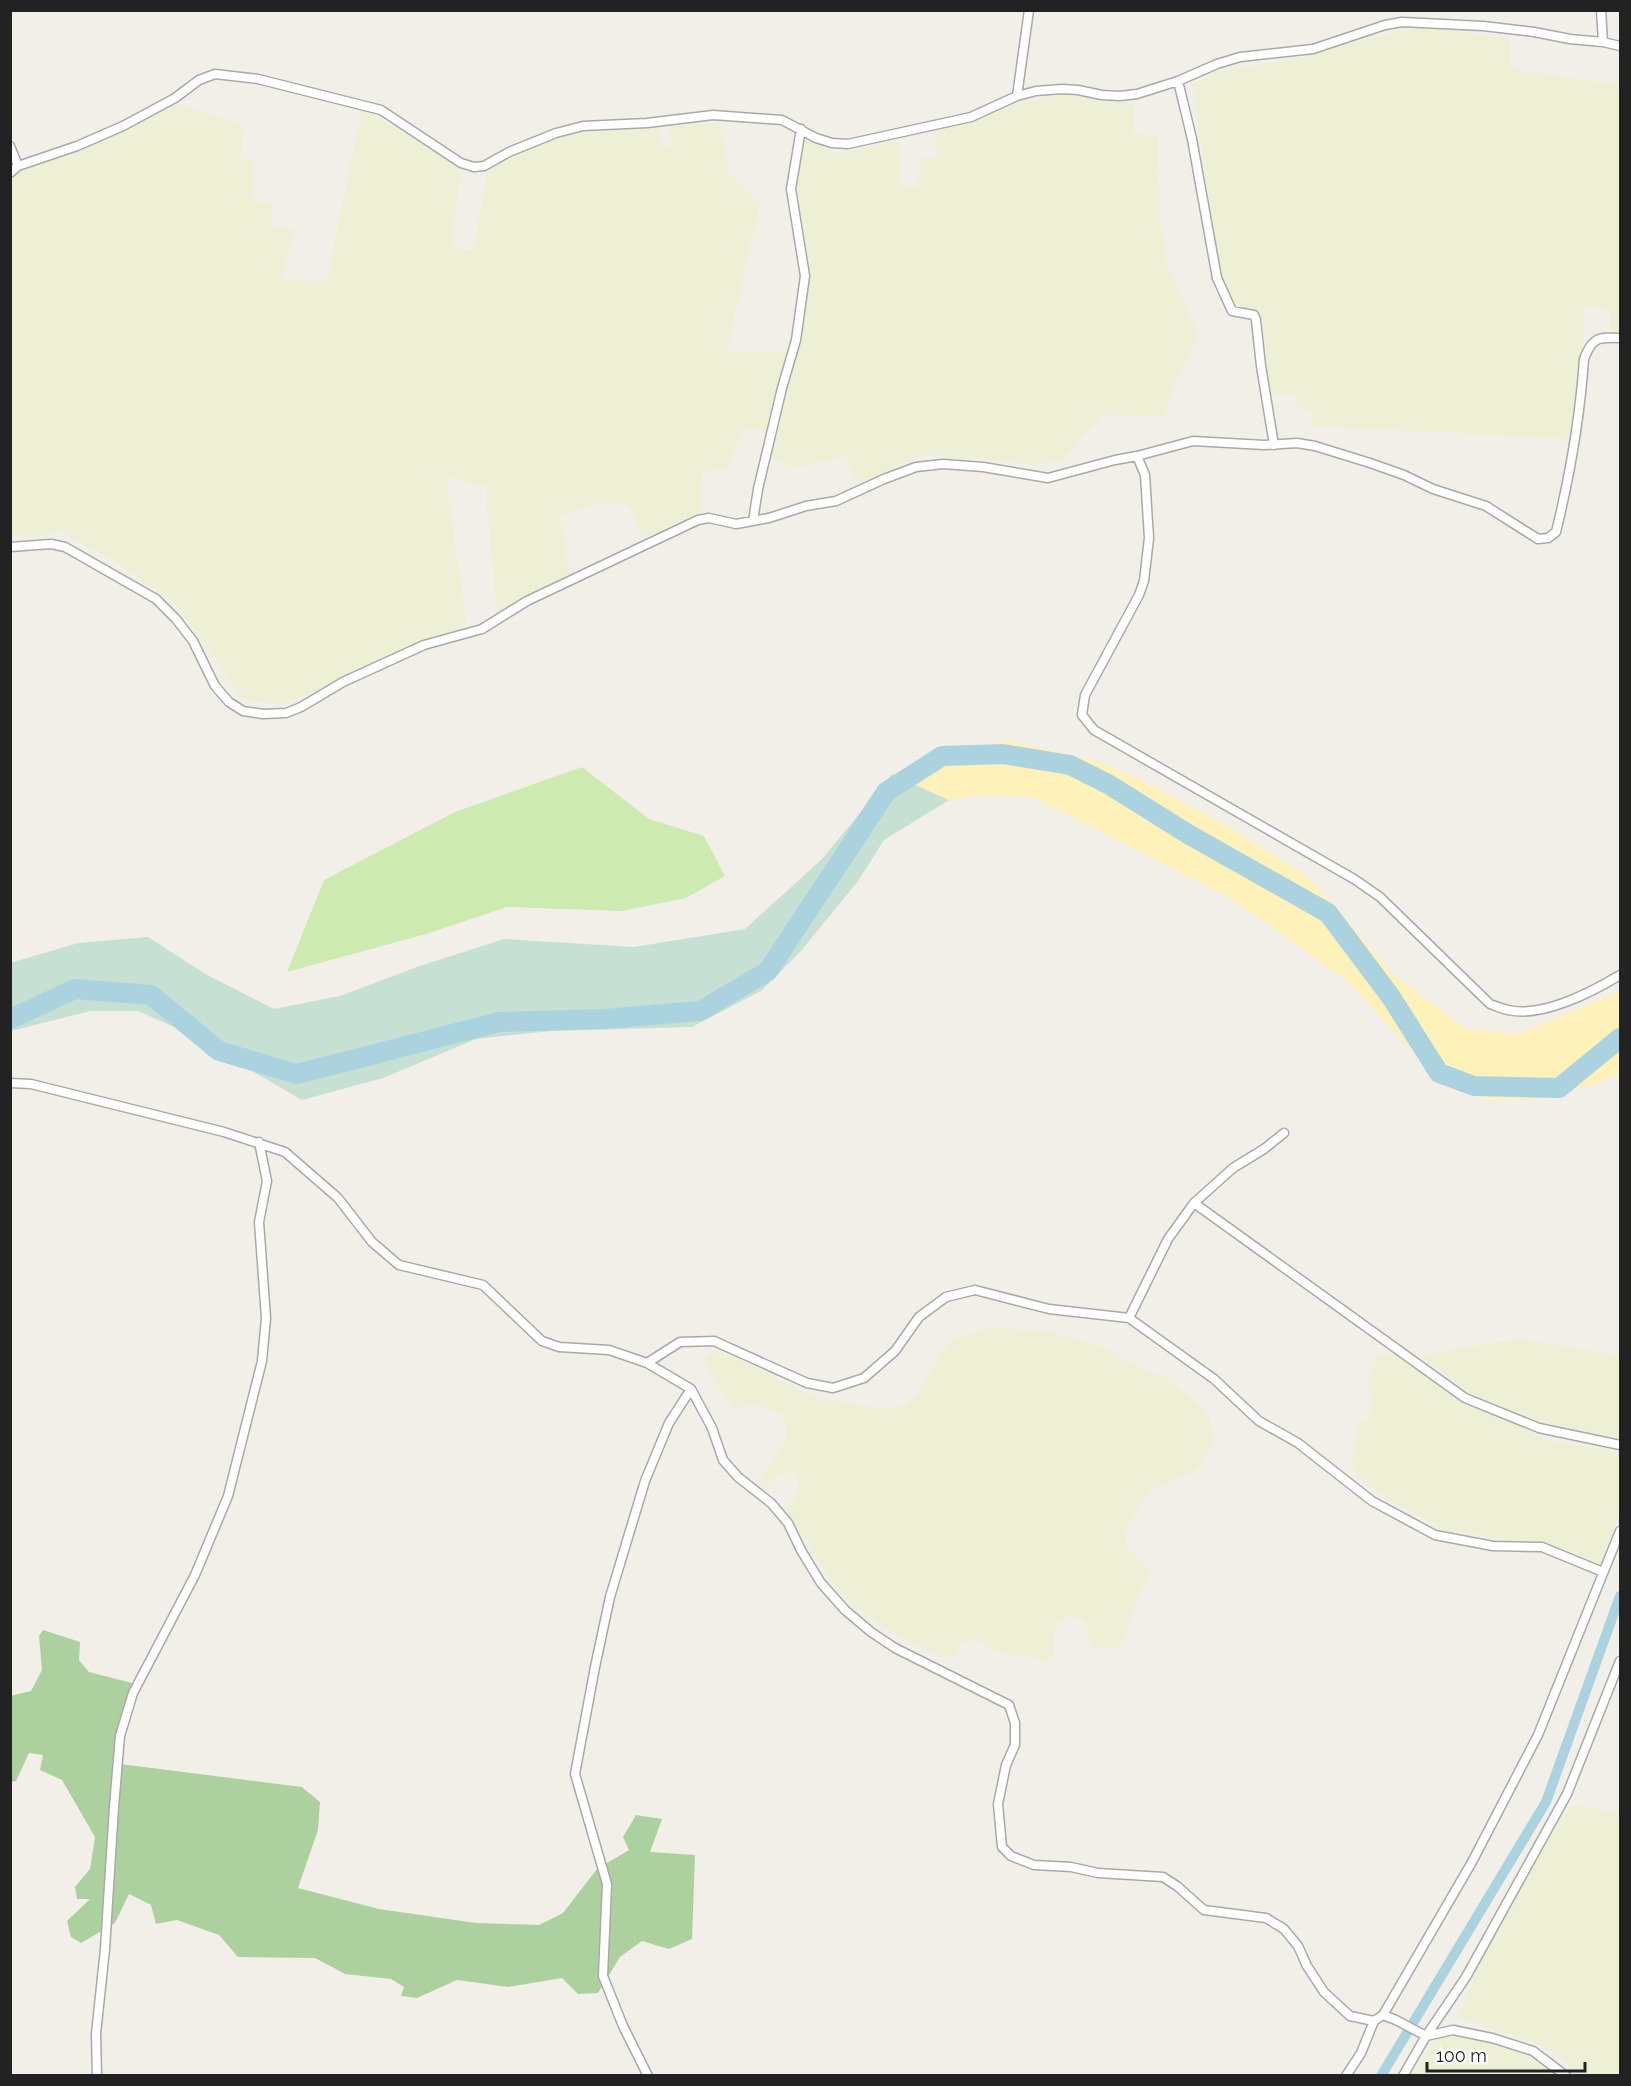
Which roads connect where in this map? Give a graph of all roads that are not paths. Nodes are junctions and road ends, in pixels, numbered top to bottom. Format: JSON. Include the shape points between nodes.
{"nodes":[{"id":1,"x":1029,"y":10,"type":"edge"},
{"id":2,"x":1601,"y":10,"type":"edge"},
{"id":3,"x":1603,"y":42,"type":"junction"},
{"id":4,"x":1620,"y":46,"type":"edge"},
{"id":5,"x":1178,"y":81,"type":"junction"},
{"id":6,"x":1017,"y":96,"type":"junction"},
{"id":7,"x":801,"y":129,"type":"junction"},
{"id":8,"x":10,"y":146,"type":"edge"},
{"id":9,"x":18,"y":166,"type":"junction"},
{"id":10,"x":10,"y":173,"type":"edge"},
{"id":11,"x":1620,"y":338,"type":"edge"},
{"id":12,"x":1274,"y":445,"type":"junction"},
{"id":13,"x":1137,"y":456,"type":"junction"},
{"id":14,"x":753,"y":521,"type":"junction"},
{"id":15,"x":10,"y":547,"type":"edge"},
{"id":16,"x":1620,"y":975,"type":"edge"},
{"id":17,"x":10,"y":1083,"type":"edge"},
{"id":18,"x":1284,"y":1133,"type":"dead end"},
{"id":19,"x":259,"y":1142,"type":"junction"},
{"id":20,"x":1194,"y":1203,"type":"junction"},
{"id":21,"x":1129,"y":1318,"type":"junction"},
{"id":22,"x":647,"y":1364,"type":"junction"},
{"id":23,"x":691,"y":1389,"type":"junction"},
{"id":24,"x":1620,"y":1445,"type":"edge"},
{"id":25,"x":1620,"y":1531,"type":"edge"},
{"id":26,"x":1603,"y":1572,"type":"junction"},
{"id":27,"x":1620,"y":1661,"type":"edge"},
{"id":28,"x":1617,"y":1679,"type":"edge"},
{"id":29,"x":1383,"y":2015,"type":"junction"},
{"id":30,"x":1374,"y":2021,"type":"junction"},
{"id":31,"x":1426,"y":2036,"type":"junction"},
{"id":32,"x":96,"y":2076,"type":"edge"},
{"id":33,"x":648,"y":2076,"type":"edge"},
{"id":34,"x":1346,"y":2076,"type":"edge"},
{"id":35,"x":1403,"y":2076,"type":"edge"},
{"id":36,"x":1566,"y":2076,"type":"edge"}],
"edges":[{"from":1,"to":6,"type":"street"},
{"from":2,"to":3,"type":"street"},
{"from":3,"to":4,"type":"street"},
{"from":3,"to":5,"type":"street","via":[[1483,26],[1402,22],[1313,49],[1240,57]]},
{"from":5,"to":6,"type":"street","via":[[1120,96],[1062,89]]},
{"from":5,"to":12,"type":"street","via":[[1217,278],[1232,312],[1254,315],[1256,320]]},
{"from":6,"to":7,"type":"street","via":[[971,117],[848,144],[816,138]]},
{"from":7,"to":9,"type":"street","via":[[782,120],[713,115],[583,126],[474,167],[461,164],[381,110],[258,79],[215,74],[123,126]]},
{"from":7,"to":14,"type":"street","via":[[791,189],[804,276],[796,340]]},
{"from":8,"to":9,"type":"street"},
{"from":9,"to":10,"type":"street"},
{"from":11,"to":12,"type":"street","via":[[1594,340],[1584,359],[1577,424],[1560,514],[1556,532],[1548,538],[1538,539],[1486,506],[1370,462],[1297,443]]},
{"from":12,"to":13,"type":"street","via":[[1193,441]]},
{"from":13,"to":14,"type":"street","via":[[1048,478],[983,467],[916,467],[836,501]]},
{"from":13,"to":16,"type":"street","via":[[1145,475],[1148,562],[1139,595],[1085,695],[1082,715],[1094,730],[1354,879],[1380,897],[1490,1004],[1509,1011],[1543,1009]]},
{"from":14,"to":15,"type":"street","via":[[736,524],[709,518],[698,520],[527,601],[482,629],[424,645],[286,713],[263,714],[243,711],[229,702],[215,686],[193,641],[156,599],[65,547]]},
{"from":17,"to":19,"type":"street","via":[[31,1084]]},
{"from":18,"to":20,"type":"street","via":[[1233,1168]]},
{"from":19,"to":22,"type":"street","via":[[285,1152],[310,1173],[338,1198],[372,1242],[399,1265],[483,1285],[542,1341],[559,1347],[609,1350]]},
{"from":19,"to":32,"type":"street","via":[[267,1182],[259,1222],[266,1318],[262,1361],[228,1496],[195,1575],[133,1693],[120,1736]]},
{"from":20,"to":21,"type":"street","via":[[1168,1239]]},
{"from":20,"to":24,"type":"street","via":[[1465,1398],[1539,1428]]},
{"from":21,"to":22,"type":"street","via":[[1048,1309],[975,1290],[946,1297],[919,1317],[895,1352],[864,1378],[833,1388],[807,1383],[714,1341],[680,1342]]},
{"from":21,"to":26,"type":"street","via":[[1214,1379],[1259,1421],[1298,1443],[1372,1501],[1435,1534],[1493,1546],[1542,1547]]},
{"from":22,"to":23,"type":"street"},
{"from":23,"to":30,"type":"street","via":[[712,1428],[723,1460],[788,1523],[821,1583],[845,1610],[895,1648],[1009,1705],[1015,1723],[1015,1745],[1006,1765],[998,1804],[1002,1846],[1011,1856],[1034,1865],[1163,1877],[1204,1910],[1266,1918],[1284,1929],[1298,1946],[1324,1992],[1350,2016]]},
{"from":23,"to":33,"type":"street","via":[[669,1423],[645,1481],[610,1597],[575,1774],[607,1884],[603,1976]]},
{"from":25,"to":26,"type":"street"},
{"from":26,"to":29,"type":"street","via":[[1538,1735],[1472,1862]]},
{"from":27,"to":28,"type":"street"},
{"from":28,"to":31,"type":"street","via":[[1567,1794],[1466,1977]]},
{"from":29,"to":30,"type":"street"},
{"from":29,"to":31,"type":"street"},
{"from":30,"to":34,"type":"street"},
{"from":31,"to":35,"type":"street"},
{"from":31,"to":36,"type":"street","via":[[1453,2030],[1492,2038],[1533,2051]]}]}
